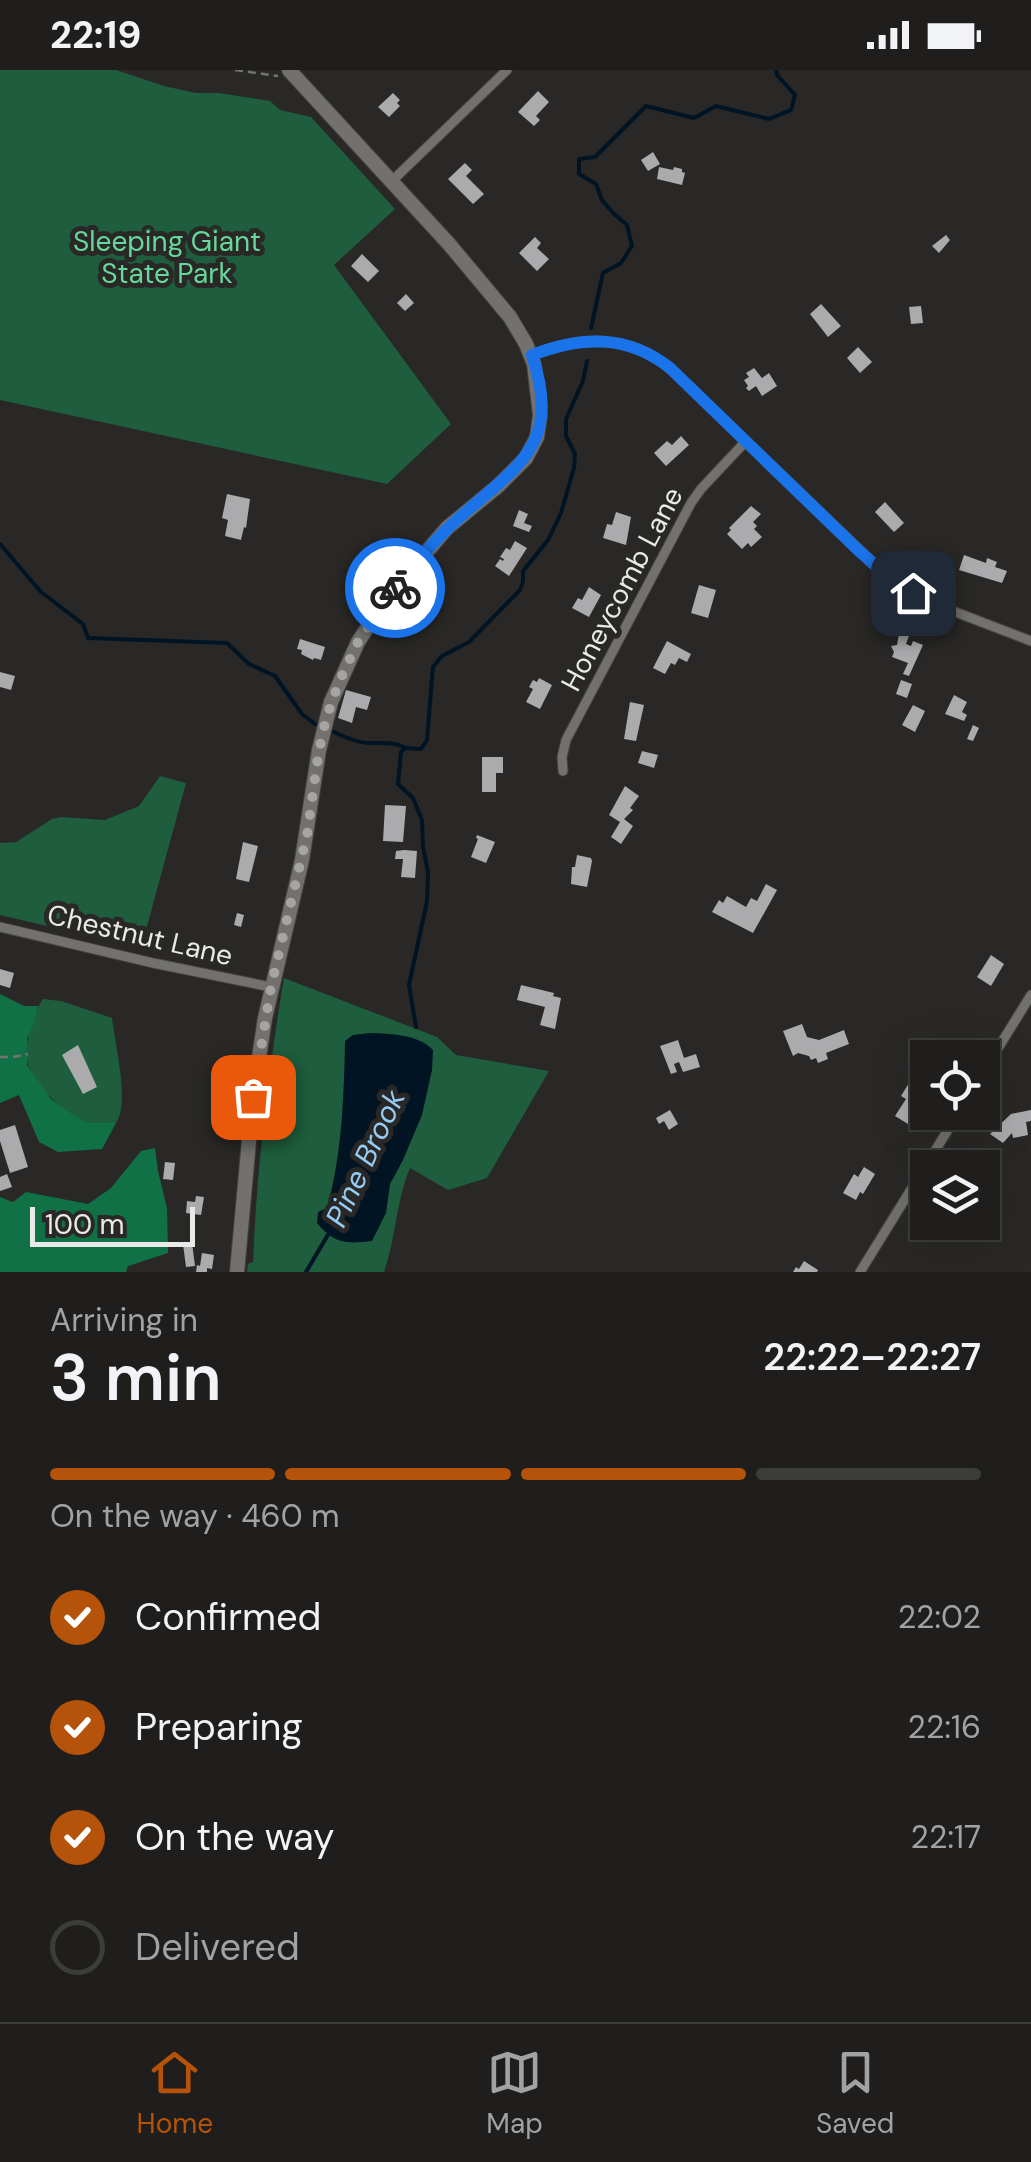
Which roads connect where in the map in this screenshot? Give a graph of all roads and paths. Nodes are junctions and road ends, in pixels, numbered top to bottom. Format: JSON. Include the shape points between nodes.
{"nodes":[{"id":1,"x":235,"y":70,"type":"edge"},
{"id":2,"x":506,"y":70,"type":"edge"},
{"id":3,"x":291,"y":72,"type":"edge"},
{"id":4,"x":392,"y":180,"type":"junction"},
{"id":5,"x":532,"y":355,"type":"junction"},
{"id":6,"x":746,"y":441,"type":"junction"},
{"id":7,"x":1031,"y":641,"type":"edge"},
{"id":8,"x":563,"y":771,"type":"dead end"},
{"id":9,"x":0,"y":927,"type":"edge"},
{"id":10,"x":271,"y":987,"type":"junction"},
{"id":11,"x":1031,"y":995,"type":"edge"},
{"id":12,"x":1000,"y":1045,"type":"edge"},
{"id":13,"x":28,"y":1054,"type":"dead end"},
{"id":14,"x":0,"y":1056,"type":"edge"},
{"id":15,"x":948,"y":1130,"type":"edge"},
{"id":16,"x":237,"y":1272,"type":"edge"},
{"id":17,"x":860,"y":1272,"type":"edge"}],
"edges":[{"from":1,"to":3,"type":"path"},
{"from":2,"to":4,"type":"street"},
{"from":3,"to":4,"type":"main road"},
{"from":4,"to":5,"type":"main road","via":[[489,290]]},
{"from":5,"to":6,"type":"street","via":[[596,342],[639,348],[670,368]]},
{"from":5,"to":10,"type":"main road","via":[[540,415],[532,447],[401,580],[339,682],[322,734],[302,860]]},
{"from":6,"to":7,"type":"street","via":[[901,586]]},
{"from":6,"to":8,"type":"street","name":"Honeycomb Lane","via":[[691,502],[566,740]]},
{"from":9,"to":10,"type":"street","name":"Chestnut Lane"},
{"from":10,"to":16,"type":"main road"},
{"from":11,"to":12,"type":"street"},
{"from":13,"to":14,"type":"path"},
{"from":15,"to":17,"type":"street"}]}
